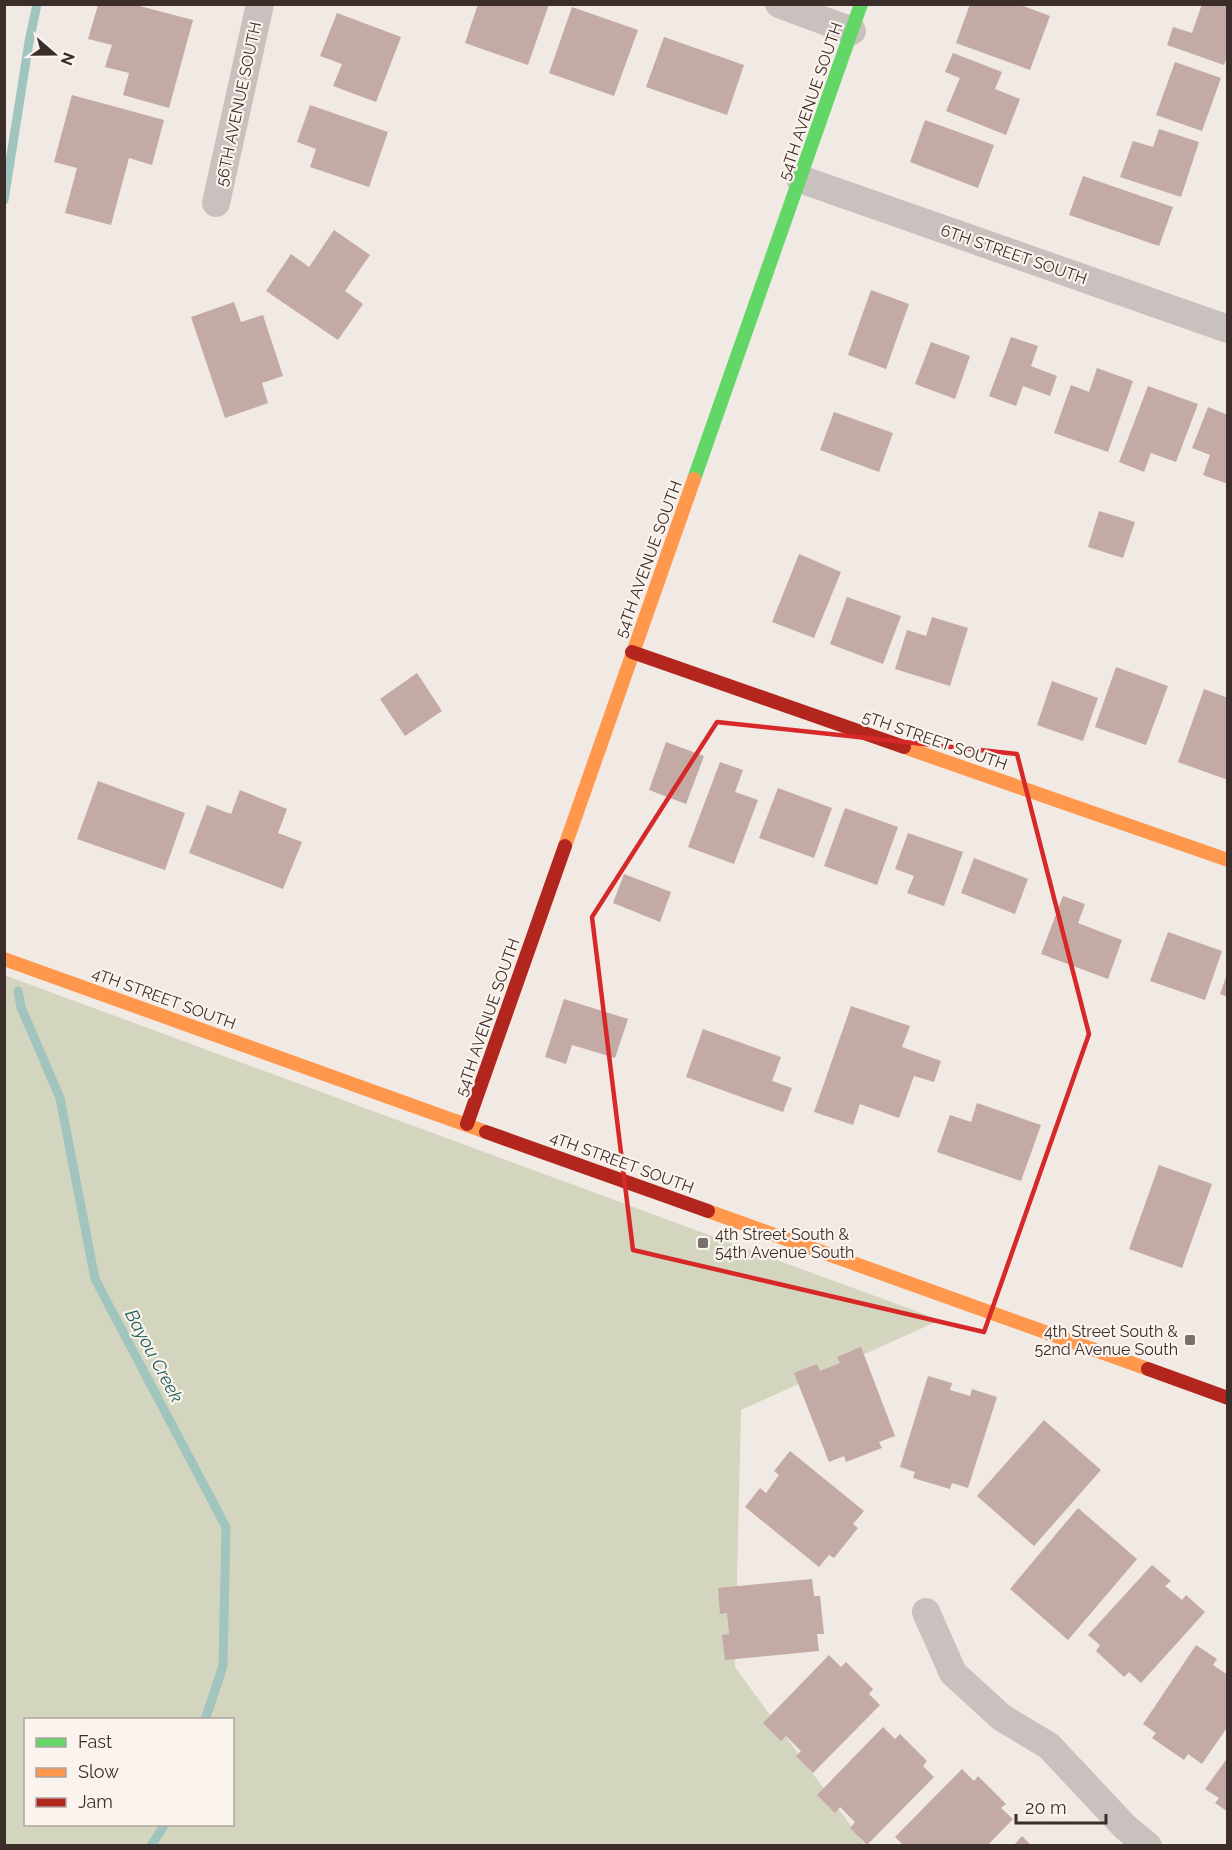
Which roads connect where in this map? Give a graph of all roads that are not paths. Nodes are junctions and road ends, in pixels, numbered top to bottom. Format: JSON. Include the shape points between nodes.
{"nodes":[{"id":1,"x":260,"y":4,"type":"edge"},
{"id":2,"x":779,"y":4,"type":"edge"},
{"id":3,"x":857,"y":17,"type":"edge"},
{"id":4,"x":800,"y":179,"type":"junction"},
{"id":5,"x":216,"y":203,"type":"dead end"},
{"id":6,"x":1227,"y":330,"type":"edge"},
{"id":7,"x":633,"y":652,"type":"junction"},
{"id":8,"x":1227,"y":860,"type":"edge"},
{"id":9,"x":4,"y":959,"type":"edge"},
{"id":10,"x":467,"y":1124,"type":"junction"},
{"id":11,"x":1227,"y":1398,"type":"edge"},
{"id":12,"x":926,"y":1611,"type":"dead end"},
{"id":13,"x":1148,"y":1845,"type":"edge"}],
"edges":[{"from":1,"to":5,"type":"street","name":"56TH AVENUE SOUTH"},
{"from":2,"to":3,"type":"street"},
{"from":3,"to":4,"type":"street","name":"54TH AVENUE SOUTH"},
{"from":4,"to":6,"type":"street","name":"6TH STREET SOUTH"},
{"from":4,"to":7,"type":"street","name":"54TH AVENUE SOUTH"},
{"from":7,"to":8,"type":"street","name":"5TH STREET SOUTH"},
{"from":7,"to":10,"type":"street","name":"54TH AVENUE SOUTH"},
{"from":9,"to":10,"type":"street","name":"4TH STREET SOUTH"},
{"from":10,"to":11,"type":"street","name":"4TH STREET SOUTH"},
{"from":12,"to":13,"type":"street","via":[[954,1673],[1001,1718],[1049,1746],[1125,1827]]}]}
